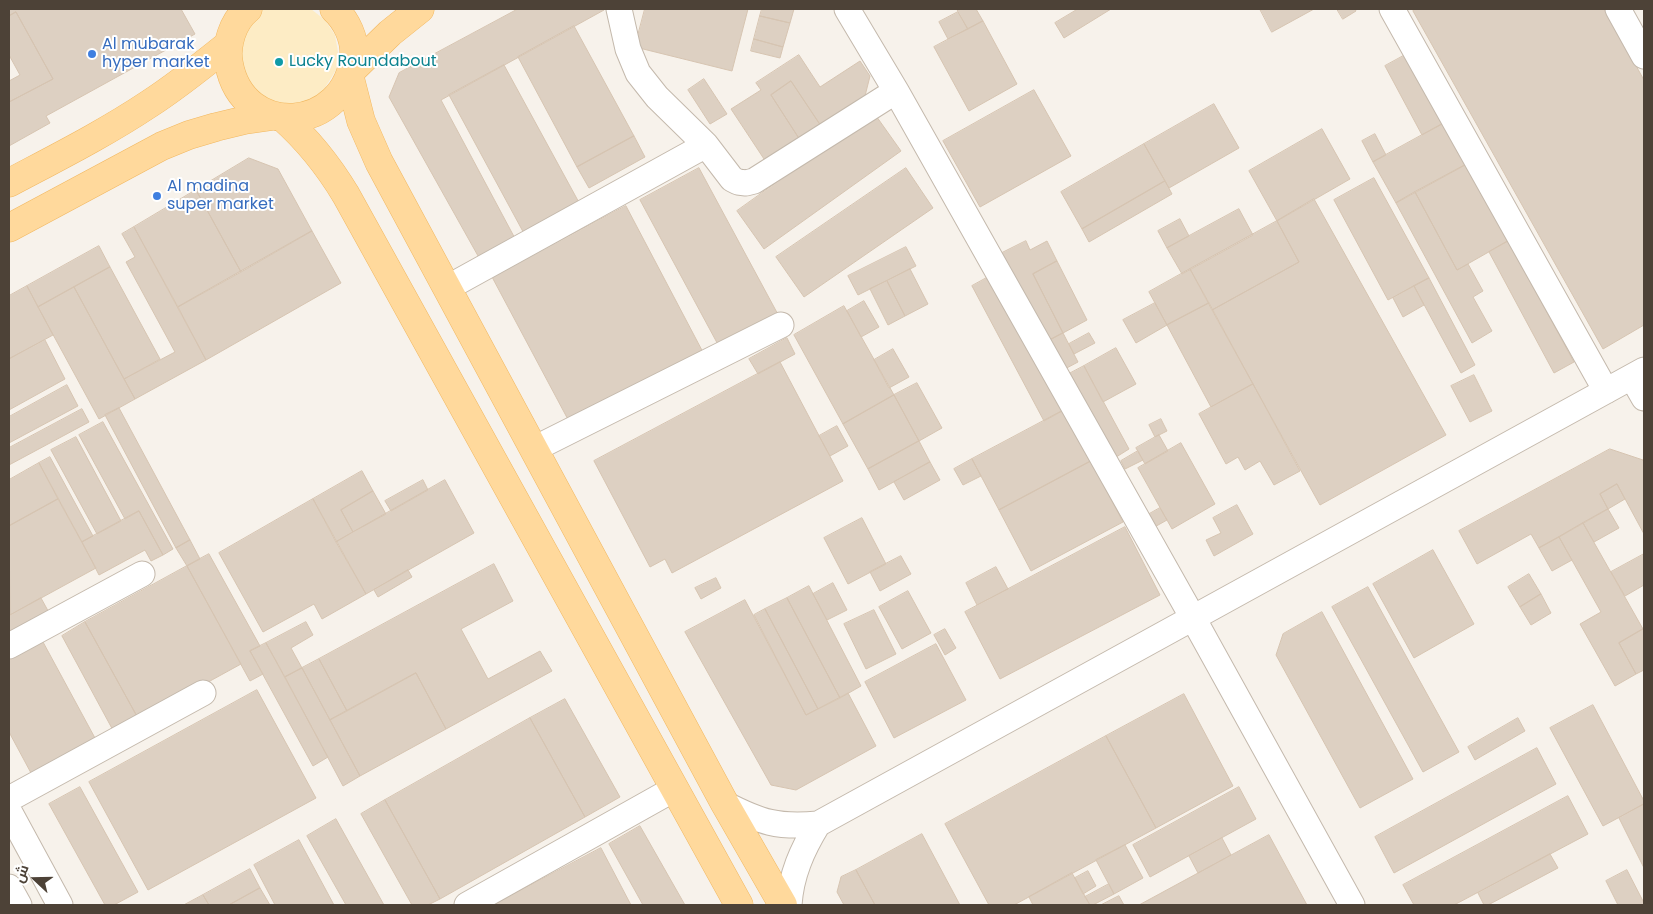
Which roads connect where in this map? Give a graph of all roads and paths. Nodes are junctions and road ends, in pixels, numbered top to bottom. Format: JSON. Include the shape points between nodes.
{"nodes":[{"id":1,"x":334,"y":9,"type":"edge"},
{"id":2,"x":420,"y":9,"type":"edge"},
{"id":3,"x":619,"y":9,"type":"edge"},
{"id":4,"x":847,"y":9,"type":"edge"},
{"id":5,"x":1392,"y":9,"type":"edge"},
{"id":6,"x":1618,"y":9,"type":"edge"},
{"id":7,"x":235,"y":22,"type":"edge"},
{"id":8,"x":1644,"y":56,"type":"edge"},
{"id":9,"x":351,"y":74,"type":"junction"},
{"id":10,"x":896,"y":91,"type":"junction"},
{"id":11,"x":278,"y":116,"type":"junction"},
{"id":12,"x":706,"y":145,"type":"junction"},
{"id":13,"x":9,"y":183,"type":"edge"},
{"id":14,"x":9,"y":228,"type":"edge"},
{"id":15,"x":447,"y":288,"type":"junction"},
{"id":16,"x":781,"y":325,"type":"dead end"},
{"id":17,"x":1638,"y":373,"type":"edge"},
{"id":18,"x":1606,"y":391,"type":"junction"},
{"id":19,"x":1644,"y":398,"type":"edge"},
{"id":20,"x":534,"y":449,"type":"junction"},
{"id":21,"x":142,"y":574,"type":"dead end"},
{"id":22,"x":1193,"y":618,"type":"junction"},
{"id":23,"x":9,"y":646,"type":"edge"},
{"id":24,"x":204,"y":693,"type":"dead end"},
{"id":25,"x":674,"y":789,"type":"junction"},
{"id":26,"x":9,"y":799,"type":"edge"},
{"id":27,"x":725,"y":804,"type":"junction"},
{"id":28,"x":9,"y":811,"type":"edge"},
{"id":29,"x":818,"y":824,"type":"junction"},
{"id":30,"x":9,"y":888,"type":"edge"},
{"id":31,"x":19,"y":905,"type":"edge"},
{"id":32,"x":60,"y":905,"type":"edge"},
{"id":33,"x":467,"y":905,"type":"edge"},
{"id":34,"x":739,"y":905,"type":"edge"},
{"id":35,"x":783,"y":905,"type":"edge"},
{"id":36,"x":790,"y":905,"type":"edge"},
{"id":37,"x":1352,"y":905,"type":"edge"}],
"edges":[{"from":1,"to":9,"type":"main road","via":[[350,32],[354,51]]},
{"from":2,"to":9,"type":"main road","via":[[390,33]]},
{"from":3,"to":12,"type":"street","via":[[628,49],[638,73],[657,97]]},
{"from":4,"to":10,"type":"street"},
{"from":5,"to":18,"type":"street"},
{"from":6,"to":8,"type":"street"},
{"from":7,"to":11,"type":"main road","via":[[228,62],[233,80],[256,108]]},
{"from":7,"to":13,"type":"main road","via":[[176,86],[120,122]]},
{"from":9,"to":11,"type":"main road","via":[[339,96],[323,109],[303,117]]},
{"from":9,"to":15,"type":"main road","via":[[357,107],[369,142]]},
{"from":10,"to":12,"type":"street","via":[[754,181],[746,183],[732,179]]},
{"from":10,"to":22,"type":"street"},
{"from":11,"to":14,"type":"main road","via":[[188,135]]},
{"from":11,"to":25,"type":"main road","via":[[301,134],[333,173]]},
{"from":12,"to":15,"type":"street"},
{"from":15,"to":20,"type":"main road"},
{"from":16,"to":20,"type":"street"},
{"from":17,"to":18,"type":"street"},
{"from":17,"to":19,"type":"street"},
{"from":18,"to":22,"type":"street"},
{"from":20,"to":27,"type":"main road"},
{"from":21,"to":23,"type":"street"},
{"from":22,"to":29,"type":"street"},
{"from":22,"to":37,"type":"street"},
{"from":24,"to":26,"type":"street"},
{"from":25,"to":33,"type":"street"},
{"from":25,"to":34,"type":"main road"},
{"from":27,"to":29,"type":"street","via":[[750,817],[783,826]]},
{"from":27,"to":35,"type":"main road"},
{"from":28,"to":32,"type":"street"},
{"from":29,"to":36,"type":"street","via":[[799,858],[790,891]]},
{"from":30,"to":31,"type":"street"}]}
